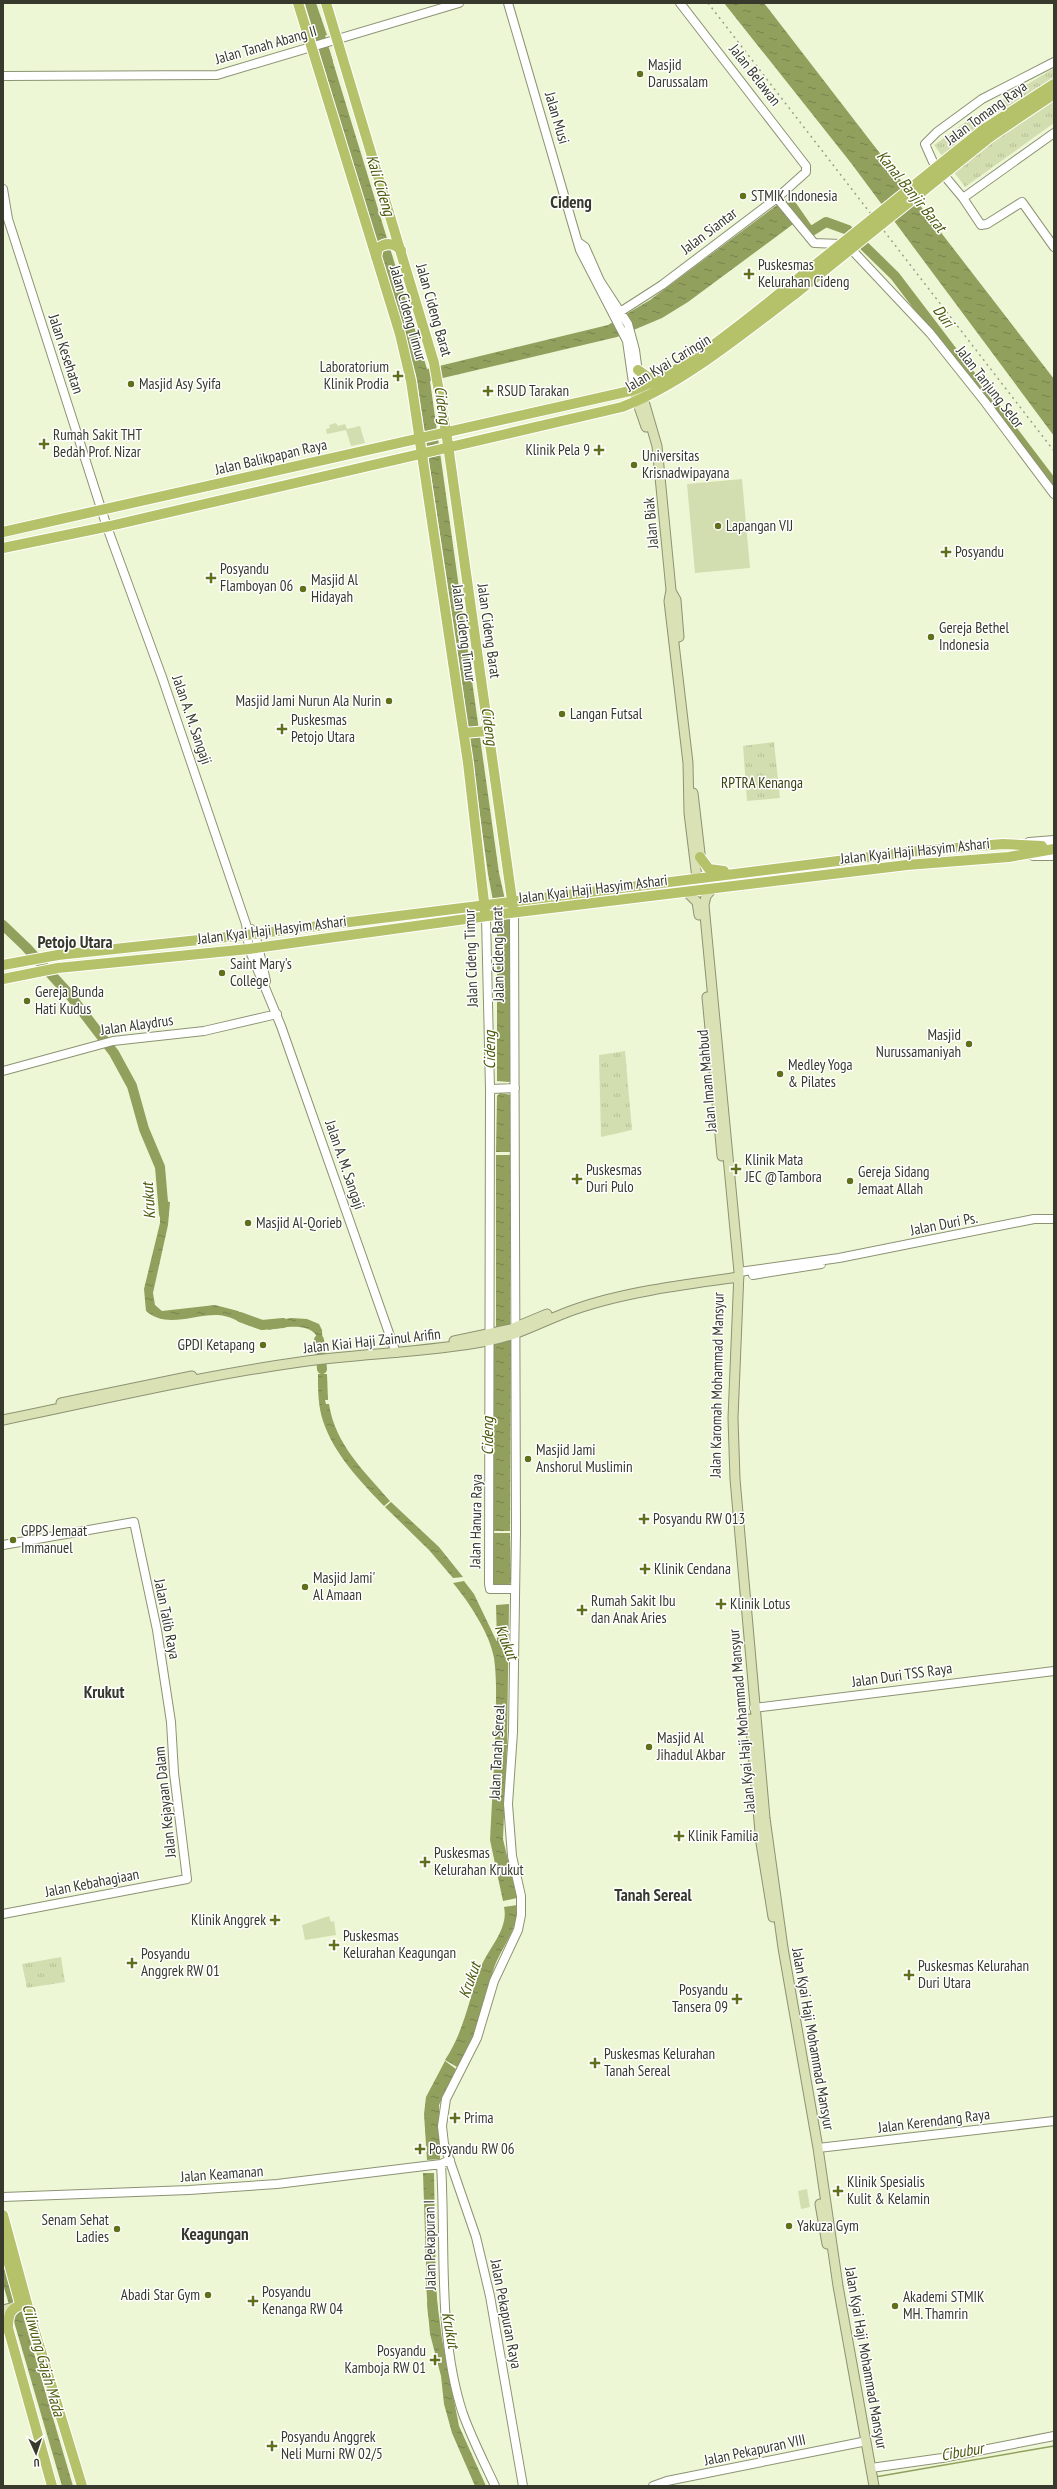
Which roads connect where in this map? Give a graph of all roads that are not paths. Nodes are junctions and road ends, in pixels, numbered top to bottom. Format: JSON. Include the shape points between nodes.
{"nodes":[{"id":1,"x":298,"y":3,"type":"edge"},
{"id":2,"x":326,"y":3,"type":"edge"},
{"id":3,"x":459,"y":3,"type":"edge"},
{"id":4,"x":508,"y":3,"type":"edge"},
{"id":5,"x":680,"y":3,"type":"edge"},
{"id":6,"x":334,"y":40,"type":"junction"},
{"id":7,"x":313,"y":46,"type":"junction"},
{"id":8,"x":1054,"y":62,"type":"edge"},
{"id":9,"x":3,"y":76,"type":"edge"},
{"id":10,"x":1054,"y":84,"type":"edge"},
{"id":11,"x":997,"y":92,"type":"junction"},
{"id":12,"x":1054,"y":94,"type":"edge"},
{"id":13,"x":982,"y":99,"type":"junction"},
{"id":14,"x":959,"y":116,"type":"junction"},
{"id":15,"x":987,"y":133,"type":"junction"},
{"id":16,"x":1054,"y":134,"type":"edge"},
{"id":17,"x":806,"y":166,"type":"joint"},
{"id":18,"x":3,"y":189,"type":"edge"},
{"id":19,"x":961,"y":196,"type":"junction"},
{"id":20,"x":777,"y":199,"type":"junction"},
{"id":21,"x":395,"y":227,"type":"junction"},
{"id":22,"x":391,"y":241,"type":"junction"},
{"id":23,"x":375,"y":246,"type":"junction"},
{"id":24,"x":1054,"y":247,"type":"edge"},
{"id":25,"x":401,"y":250,"type":"junction"},
{"id":26,"x":792,"y":290,"type":"junction"},
{"id":27,"x":620,"y":315,"type":"junction"},
{"id":28,"x":628,"y":335,"type":"junction"},
{"id":29,"x":638,"y":370,"type":"junction"},
{"id":30,"x":660,"y":377,"type":"junction"},
{"id":31,"x":637,"y":389,"type":"junction"},
{"id":32,"x":639,"y":400,"type":"junction"},
{"id":33,"x":444,"y":434,"type":"junction"},
{"id":34,"x":423,"y":437,"type":"junction"},
{"id":35,"x":446,"y":449,"type":"junction"},
{"id":36,"x":425,"y":453,"type":"junction"},
{"id":37,"x":1054,"y":494,"type":"edge"},
{"id":38,"x":102,"y":512,"type":"junction"},
{"id":39,"x":107,"y":526,"type":"junction"},
{"id":40,"x":3,"y":532,"type":"edge"},
{"id":41,"x":3,"y":548,"type":"edge"},
{"id":42,"x":486,"y":731,"type":"junction"},
{"id":43,"x":466,"y":733,"type":"junction"},
{"id":44,"x":689,"y":777,"type":"junction"},
{"id":45,"x":1054,"y":840,"type":"edge"},
{"id":46,"x":1020,"y":844,"type":"junction"},
{"id":47,"x":1049,"y":848,"type":"edge"},
{"id":48,"x":1021,"y":855,"type":"junction"},
{"id":49,"x":1054,"y":856,"type":"edge"},
{"id":50,"x":700,"y":857,"type":"junction"},
{"id":51,"x":749,"y":872,"type":"junction"},
{"id":52,"x":700,"y":878,"type":"junction"},
{"id":53,"x":711,"y":890,"type":"junction"},
{"id":54,"x":688,"y":893,"type":"junction"},
{"id":55,"x":511,"y":901,"type":"junction"},
{"id":56,"x":486,"y":904,"type":"junction"},
{"id":57,"x":512,"y":913,"type":"junction"},
{"id":58,"x":488,"y":917,"type":"junction"},
{"id":59,"x":249,"y":931,"type":"junction"},
{"id":60,"x":253,"y":948,"type":"junction"},
{"id":61,"x":3,"y":965,"type":"edge"},
{"id":62,"x":3,"y":979,"type":"edge"},
{"id":63,"x":277,"y":1014,"type":"junction"},
{"id":64,"x":3,"y":1071,"type":"edge"},
{"id":65,"x":513,"y":1088,"type":"junction"},
{"id":66,"x":493,"y":1089,"type":"junction"},
{"id":67,"x":1054,"y":1219,"type":"edge"},
{"id":68,"x":736,"y":1274,"type":"junction"},
{"id":69,"x":513,"y":1331,"type":"junction"},
{"id":70,"x":491,"y":1337,"type":"junction"},
{"id":71,"x":395,"y":1351,"type":"junction"},
{"id":72,"x":86,"y":1401,"type":"junction"},
{"id":73,"x":3,"y":1415,"type":"edge"},
{"id":74,"x":3,"y":1420,"type":"edge"},
{"id":75,"x":3,"y":1545,"type":"edge"},
{"id":76,"x":512,"y":1589,"type":"junction"},
{"id":77,"x":742,"y":1594,"type":"joint"},
{"id":78,"x":1054,"y":1671,"type":"edge"},
{"id":79,"x":752,"y":1713,"type":"junction"},
{"id":80,"x":171,"y":1722,"type":"joint"},
{"id":81,"x":187,"y":1879,"type":"joint"},
{"id":82,"x":3,"y":1914,"type":"edge"},
{"id":83,"x":1054,"y":2121,"type":"edge"},
{"id":84,"x":815,"y":2149,"type":"junction"},
{"id":85,"x":450,"y":2160,"type":"junction"},
{"id":86,"x":441,"y":2164,"type":"junction"},
{"id":87,"x":3,"y":2197,"type":"edge"},
{"id":88,"x":3,"y":2215,"type":"edge"},
{"id":89,"x":3,"y":2242,"type":"edge"},
{"id":90,"x":13,"y":2308,"type":"edge"},
{"id":91,"x":32,"y":2322,"type":"junction"},
{"id":92,"x":5,"y":2324,"type":"edge"},
{"id":93,"x":857,"y":2401,"type":"junction"},
{"id":94,"x":1054,"y":2436,"type":"edge"},
{"id":95,"x":862,"y":2442,"type":"junction"},
{"id":96,"x":869,"y":2468,"type":"junction"},
{"id":97,"x":52,"y":2486,"type":"edge"},
{"id":98,"x":82,"y":2486,"type":"edge"},
{"id":99,"x":495,"y":2486,"type":"edge"},
{"id":100,"x":523,"y":2486,"type":"edge"},
{"id":101,"x":654,"y":2486,"type":"edge"},
{"id":102,"x":869,"y":2486,"type":"edge"},
{"id":103,"x":874,"y":2486,"type":"edge"}],
"edges":[{"from":1,"to":7,"type":"main road","name":"Jalan Cideng Timur"},
{"from":2,"to":6,"type":"main road","name":"Jalan Cideng Barat"},
{"from":3,"to":6,"type":"street","name":"Jalan Tanah Abang II"},
{"from":4,"to":27,"type":"street","name":"Jalan Musi","via":[[580,250],[595,283]]},
{"from":5,"to":17,"type":"street","name":"Jalan Belawan"},
{"from":6,"to":7,"type":"street","name":"Jalan Tanah Abang II"},
{"from":6,"to":21,"type":"main road","name":"Jalan Cideng Barat"},
{"from":7,"to":9,"type":"street","name":"Jalan Tanah Abang II","via":[[217,75]]},
{"from":7,"to":23,"type":"main road","name":"Jalan Cideng Timur"},
{"from":8,"to":11,"type":"street","name":"Jalan Tomang Raya"},
{"from":10,"to":15,"type":"main road","name":"Jalan Tomang Raya"},
{"from":11,"to":13,"type":"street","name":"Jalan Tomang Raya"},
{"from":11,"to":14,"type":"street","name":"Jalan Tomang Raya","via":[[994,97],[961,118]]},
{"from":12,"to":15,"type":"main road","name":"Jalan Tomang Raya","via":[[1007,124]]},
{"from":13,"to":14,"type":"street","name":"Jalan Tomang Raya"},
{"from":13,"to":14,"type":"street","via":[[969,100]]},
{"from":14,"to":19,"type":"street","name":"Jalan Tomang Raya","via":[[925,144],[926,152]]},
{"from":15,"to":26,"type":"main road","name":"Jalan Tomang Raya","bridge":true},
{"from":16,"to":19,"type":"street"},
{"from":17,"to":20,"type":"street","name":"Jalan Siantar","via":[[804,176]]},
{"from":18,"to":38,"type":"street","name":"Jalan Kesehatan","via":[[7,213],[28,284]]},
{"from":19,"to":24,"type":"street","name":"Jalan Tomang Raya","via":[[983,226],[1022,202]]},
{"from":20,"to":27,"type":"street","name":"Jalan Siantar"},
{"from":20,"to":37,"type":"street","name":"Jalan Tanjung Selor","via":[[814,243],[840,244],[860,258],[930,333]]},
{"from":21,"to":22,"type":"main road"},
{"from":21,"to":25,"type":"main road","name":"Jalan Cideng Barat"},
{"from":22,"to":23,"type":"main road"},
{"from":22,"to":25,"type":"main road"},
{"from":23,"to":34,"type":"main road","name":"Jalan Cideng Timur","via":[[400,334]]},
{"from":25,"to":33,"type":"main road","name":"Jalan Cideng Barat","via":[[434,363]]},
{"from":26,"to":30,"type":"main road","name":"Jalan Kyai Caringin"},
{"from":26,"to":32,"type":"main road","name":"Jalan Kyai Caringin","via":[[730,343]]},
{"from":27,"to":28,"type":"street","name":"Jalan Musi"},
{"from":28,"to":29,"type":"street","name":"Jalan Musi"},
{"from":28,"to":31,"type":"street","name":"Jalan Musi"},
{"from":29,"to":30,"type":"main road","via":[[649,378]]},
{"from":29,"to":31,"type":"street","name":"Jalan Musi"},
{"from":30,"to":31,"type":"main road","name":"Jalan Kyai Caringin"},
{"from":31,"to":32,"type":"main road","name":"Jalan Biak"},
{"from":31,"to":33,"type":"main road","name":"Jalan Kyai Caringin"},
{"from":32,"to":35,"type":"main road","name":"Jalan Kyai Caringin"},
{"from":32,"to":44,"type":"main road","name":"Jalan Biak","via":[[654,435],[657,452],[671,591],[669,601]]},
{"from":33,"to":34,"type":"main road","name":"Jalan Balikpapan Raya"},
{"from":33,"to":35,"type":"main road","name":"Jalan Cideng Barat"},
{"from":34,"to":36,"type":"main road","name":"Jalan Cideng Timur"},
{"from":34,"to":38,"type":"main road","name":"Jalan Balikpapan Raya"},
{"from":35,"to":36,"type":"main road","name":"Jalan Balikpapan Raya"},
{"from":35,"to":42,"type":"main road","name":"Jalan Cideng Barat"},
{"from":36,"to":39,"type":"main road","name":"Jalan Balikpapan Raya"},
{"from":36,"to":43,"type":"main road","name":"Jalan Cideng Timur"},
{"from":38,"to":39,"type":"street","name":"Jalan Kesehatan"},
{"from":38,"to":40,"type":"main road","name":"Jalan Balikpapan Raya"},
{"from":39,"to":41,"type":"main road","name":"Jalan Balikpapan Raya"},
{"from":39,"to":59,"type":"street","name":"Jalan A. M. Sangaji"},
{"from":42,"to":43,"type":"main road"},
{"from":42,"to":55,"type":"main road","name":"Jalan Cideng Barat"},
{"from":43,"to":56,"type":"main road","name":"Jalan Cideng Timur"},
{"from":44,"to":50,"type":"main road","name":"Jalan Biak","via":[[693,786]]},
{"from":44,"to":52,"type":"main road","name":"Jalan Biak","via":[[689,813]]},
{"from":45,"to":46,"type":"street","name":"Jalan Kyai Haji Hasyim Ashari"},
{"from":46,"to":47,"type":"main road","name":"Jalan Kyai Haji Hasyim Ashari"},
{"from":46,"to":51,"type":"main road","name":"Jalan Kyai Haji Hasyim Ashari","via":[[918,851]]},
{"from":47,"to":48,"type":"main road","name":"Jalan Kyai Haji Hasyim Ashari"},
{"from":48,"to":49,"type":"street","name":"Jalan Kyai Haji Hasyim Ashari"},
{"from":48,"to":53,"type":"main road","name":"Jalan Kyai Haji Hasyim Ashari","via":[[914,865]]},
{"from":50,"to":51,"type":"main road","via":[[709,869]]},
{"from":50,"to":52,"type":"main road","name":"Jalan Biak"},
{"from":51,"to":52,"type":"main road","name":"Jalan Kyai Haji Hasyim Ashari"},
{"from":52,"to":55,"type":"main road","name":"Jalan Kyai Haji Hasyim Ashari"},
{"from":53,"to":54,"type":"main road","name":"Jalan Kyai Haji Hasyim Ashari"},
{"from":53,"to":68,"type":"main road","name":"Jalan Imam Mahbud","via":[[704,905]]},
{"from":54,"to":57,"type":"main road","name":"Jalan Kyai Haji Hasyim Ashari"},
{"from":54,"to":68,"type":"main road","name":"Jalan Imam Mahbud","via":[[698,906]]},
{"from":55,"to":56,"type":"main road","name":"Jalan Kyai Haji Hasyim Ashari"},
{"from":55,"to":57,"type":"main road","name":"Jalan Cideng Barat"},
{"from":56,"to":58,"type":"main road","name":"Jalan Cideng Timur"},
{"from":56,"to":59,"type":"main road","name":"Jalan Kyai Haji Hasyim Ashari"},
{"from":57,"to":58,"type":"main road","name":"Jalan Kyai Haji Hasyim Ashari"},
{"from":57,"to":65,"type":"street","name":"Jalan Cideng Barat"},
{"from":58,"to":60,"type":"main road","name":"Jalan Kyai Haji Hasyim Ashari"},
{"from":58,"to":66,"type":"street","name":"Jalan Cideng Timur"},
{"from":59,"to":60,"type":"street","name":"Jalan A. M. Sangaji"},
{"from":59,"to":61,"type":"main road","name":"Jalan Kyai Haji Hasyim Ashari","via":[[37,958]]},
{"from":60,"to":62,"type":"main road","name":"Jalan Kyai Haji Hasyim Ashari","via":[[46,970]]},
{"from":60,"to":63,"type":"street","name":"Jalan A. M. Sangaji"},
{"from":63,"to":64,"type":"street","name":"Jalan Alaydrus","via":[[204,1031],[113,1041]]},
{"from":63,"to":71,"type":"street","name":"Jalan A. M. Sangaji"},
{"from":65,"to":66,"type":"street"},
{"from":65,"to":69,"type":"street","name":"Jalan Cideng Barat"},
{"from":66,"to":70,"type":"street","name":"Jalan Cideng Timur"},
{"from":67,"to":68,"type":"street","name":"Jalan Duri Ps.","via":[[1034,1219],[839,1258]]},
{"from":68,"to":69,"type":"main road","name":"Jalan Kiai Haji Zainul Arifin","via":[[589,1299]]},
{"from":68,"to":77,"type":"main road","name":"Jalan Karomah Mohammad Mansyur","via":[[731,1398],[734,1509]]},
{"from":69,"to":70,"type":"main road","name":"Jalan Kiai Haji Zainul Arifin"},
{"from":69,"to":76,"type":"street","name":"Jalan Tanah Sereal"},
{"from":70,"to":71,"type":"main road","name":"Jalan Kiai Haji Zainul Arifin","via":[[427,1351]]},
{"from":70,"to":76,"type":"street","name":"Jalan Hanura Raya","via":[[492,1589]]},
{"from":71,"to":72,"type":"main road","name":"Jalan Kiai Haji Zainul Arifin","via":[[268,1362]]},
{"from":72,"to":73,"type":"main road","name":"Jalan Kiai Haji Zainul Arifin"},
{"from":72,"to":74,"type":"main road","name":"Jalan Kiai Haji Zainul Arifin"},
{"from":75,"to":80,"type":"street","name":"Jalan Talib Raya","via":[[134,1522]]},
{"from":76,"to":85,"type":"street","name":"Jalan Tanah Sereal","via":[[514,1732],[508,1818],[512,1856],[522,1901],[521,1915],[518,1930],[494,1981],[477,2038],[443,2110],[443,2140]]},
{"from":77,"to":79,"type":"main road","name":"Jalan Kyai Haji Mohammad Mansyur"},
{"from":78,"to":79,"type":"street","name":"Jalan Duri TSS Raya"},
{"from":79,"to":84,"type":"main road","name":"Jalan Kyai Haji Mohammad Mansyur","via":[[762,1819]]},
{"from":80,"to":81,"type":"street","name":"Jalan Kejayaan Dalam","via":[[174,1773]]},
{"from":81,"to":82,"type":"street","name":"Jalan Kebahagiaan"},
{"from":83,"to":84,"type":"street","name":"Jalan Kerendang Raya"},
{"from":84,"to":93,"type":"main road","name":"Jalan Kyai Haji Mohammad Mansyur"},
{"from":85,"to":86,"type":"street"},
{"from":85,"to":100,"type":"street","name":"Jalan Pekapuran Raya","via":[[476,2237],[490,2296]]},
{"from":86,"to":87,"type":"street","name":"Jalan Keamanan","via":[[277,2184]]},
{"from":86,"to":99,"type":"street","name":"Jalan Pekapuran I","via":[[445,2291],[450,2349],[463,2413],[476,2448]]},
{"from":88,"to":91,"type":"main road"},
{"from":89,"to":90,"type":"main road"},
{"from":90,"to":91,"type":"main road"},
{"from":90,"to":92,"type":"main road"},
{"from":91,"to":98,"type":"main road"},
{"from":92,"to":97,"type":"main road"},
{"from":93,"to":95,"type":"main road","name":"Jalan Kyai Haji Mohammad Mansyur"},
{"from":93,"to":96,"type":"main road","name":"Jalan Kyai Haji Mohammad Mansyur"},
{"from":94,"to":96,"type":"street","via":[[942,2458]]},
{"from":95,"to":96,"type":"main road","name":"Jalan Kyai Haji Mohammad Mansyur"},
{"from":95,"to":101,"type":"street","name":"Jalan Pekapuran VIII","via":[[667,2481]]},
{"from":96,"to":102,"type":"main road","name":"Jalan Kyai Haji Mohammad Mansyur"},
{"from":96,"to":103,"type":"main road","name":"Jalan Kyai Haji Mohammad Mansyur"}]}
